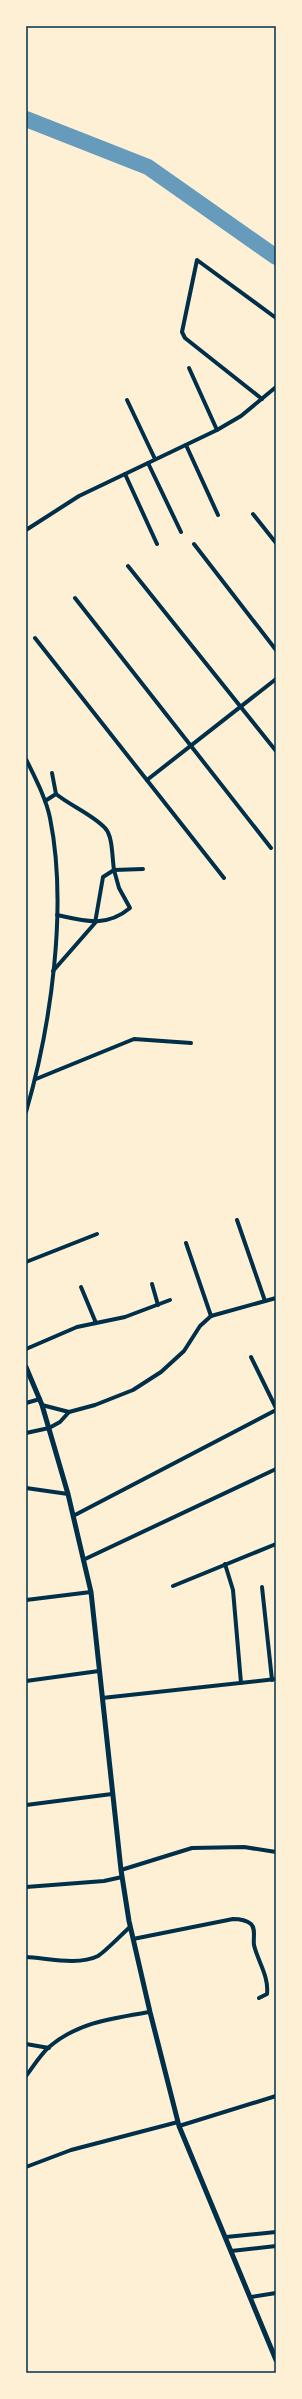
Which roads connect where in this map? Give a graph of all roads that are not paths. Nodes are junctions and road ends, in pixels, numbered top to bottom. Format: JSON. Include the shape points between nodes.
{"nodes":[{"id":1,"x":276,"y":318,"type":"edge"},
{"id":2,"x":189,"y":368,"type":"dead end"},
{"id":3,"x":276,"y":387,"type":"edge"},
{"id":4,"x":262,"y":399,"type":"junction"},
{"id":5,"x":127,"y":400,"type":"dead end"},
{"id":6,"x":217,"y":430,"type":"junction"},
{"id":7,"x":186,"y":446,"type":"junction"},
{"id":8,"x":155,"y":459,"type":"junction"},
{"id":9,"x":148,"y":463,"type":"junction"},
{"id":10,"x":125,"y":474,"type":"junction"},
{"id":11,"x":253,"y":514,"type":"dead end"},
{"id":12,"x":218,"y":515,"type":"dead end"},
{"id":13,"x":26,"y":530,"type":"edge"},
{"id":14,"x":181,"y":532,"type":"dead end"},
{"id":15,"x":276,"y":543,"type":"edge"},
{"id":16,"x":157,"y":544,"type":"dead end"},
{"id":17,"x":194,"y":544,"type":"dead end"},
{"id":18,"x":128,"y":566,"type":"dead end"},
{"id":19,"x":75,"y":598,"type":"dead end"},
{"id":20,"x":35,"y":638,"type":"dead end"},
{"id":21,"x":276,"y":650,"type":"edge"},
{"id":22,"x":276,"y":679,"type":"edge"},
{"id":23,"x":241,"y":706,"type":"junction"},
{"id":24,"x":191,"y":744,"type":"junction"},
{"id":25,"x":276,"y":751,"type":"edge"},
{"id":26,"x":26,"y":759,"type":"edge"},
{"id":27,"x":52,"y":773,"type":"dead end"},
{"id":28,"x":147,"y":780,"type":"junction"},
{"id":29,"x":56,"y":794,"type":"junction"},
{"id":30,"x":45,"y":801,"type":"junction"},
{"id":31,"x":272,"y":848,"type":"dead end"},
{"id":32,"x":143,"y":869,"type":"dead end"},
{"id":33,"x":114,"y":870,"type":"junction"},
{"id":34,"x":224,"y":878,"type":"dead end"},
{"id":35,"x":57,"y":915,"type":"junction"},
{"id":36,"x":95,"y":923,"type":"junction"},
{"id":37,"x":54,"y":971,"type":"junction"},
{"id":38,"x":191,"y":1043,"type":"dead end"},
{"id":39,"x":36,"y":1079,"type":"junction"},
{"id":40,"x":26,"y":1112,"type":"edge"},
{"id":41,"x":237,"y":1220,"type":"dead end"},
{"id":42,"x":97,"y":1234,"type":"dead end"},
{"id":43,"x":186,"y":1243,"type":"dead end"},
{"id":44,"x":26,"y":1262,"type":"edge"},
{"id":45,"x":152,"y":1284,"type":"dead end"},
{"id":46,"x":81,"y":1287,"type":"dead end"},
{"id":47,"x":276,"y":1298,"type":"edge"},
{"id":48,"x":170,"y":1300,"type":"dead end"},
{"id":49,"x":265,"y":1301,"type":"junction"},
{"id":50,"x":158,"y":1305,"type":"junction"},
{"id":51,"x":211,"y":1316,"type":"junction"},
{"id":52,"x":96,"y":1323,"type":"junction"},
{"id":53,"x":26,"y":1349,"type":"edge"},
{"id":54,"x":251,"y":1357,"type":"dead end"},
{"id":55,"x":26,"y":1369,"type":"edge"},
{"id":56,"x":40,"y":1399,"type":"junction"},
{"id":57,"x":26,"y":1403,"type":"edge"},
{"id":58,"x":42,"y":1405,"type":"junction"},
{"id":59,"x":276,"y":1409,"type":"edge"},
{"id":60,"x":69,"y":1412,"type":"junction"},
{"id":61,"x":49,"y":1428,"type":"junction"},
{"id":62,"x":26,"y":1433,"type":"edge"},
{"id":63,"x":276,"y":1469,"type":"edge"},
{"id":64,"x":26,"y":1488,"type":"edge"},
{"id":65,"x":68,"y":1494,"type":"junction"},
{"id":66,"x":73,"y":1516,"type":"junction"},
{"id":67,"x":276,"y":1544,"type":"edge"},
{"id":68,"x":83,"y":1560,"type":"junction"},
{"id":69,"x":225,"y":1564,"type":"junction"},
{"id":70,"x":173,"y":1586,"type":"dead end"},
{"id":71,"x":262,"y":1587,"type":"dead end"},
{"id":72,"x":91,"y":1592,"type":"junction"},
{"id":73,"x":26,"y":1600,"type":"edge"},
{"id":74,"x":99,"y":1671,"type":"junction"},
{"id":75,"x":274,"y":1679,"type":"edge"},
{"id":76,"x":26,"y":1681,"type":"edge"},
{"id":77,"x":240,"y":1682,"type":"junction"},
{"id":78,"x":102,"y":1698,"type":"junction"},
{"id":79,"x":112,"y":1794,"type":"junction"},
{"id":80,"x":26,"y":1805,"type":"edge"},
{"id":81,"x":276,"y":1852,"type":"edge"},
{"id":82,"x":121,"y":1870,"type":"junction"},
{"id":83,"x":122,"y":1877,"type":"junction"},
{"id":84,"x":26,"y":1887,"type":"edge"},
{"id":85,"x":130,"y":1927,"type":"junction"},
{"id":86,"x":134,"y":1939,"type":"junction"},
{"id":87,"x":26,"y":1957,"type":"edge"},
{"id":88,"x":259,"y":1998,"type":"dead end"},
{"id":89,"x":150,"y":2012,"type":"junction"},
{"id":90,"x":26,"y":2044,"type":"edge"},
{"id":91,"x":49,"y":2048,"type":"junction"},
{"id":92,"x":26,"y":2076,"type":"edge"},
{"id":93,"x":276,"y":2096,"type":"edge"},
{"id":94,"x":179,"y":2124,"type":"junction"},
{"id":95,"x":26,"y":2167,"type":"edge"},
{"id":96,"x":276,"y":2232,"type":"edge"},
{"id":97,"x":226,"y":2237,"type":"junction"},
{"id":98,"x":276,"y":2246,"type":"edge"},
{"id":99,"x":231,"y":2251,"type":"junction"},
{"id":100,"x":276,"y":2293,"type":"edge"},
{"id":101,"x":251,"y":2298,"type":"junction"},
{"id":102,"x":276,"y":2360,"type":"edge"}],
"edges":[{"from":1,"to":4,"type":"street","via":[[197,260],[182,332],[185,338]]},
{"from":2,"to":6,"type":"street"},
{"from":3,"to":4,"type":"street"},
{"from":4,"to":6,"type":"street","via":[[242,416]]},
{"from":5,"to":8,"type":"street"},
{"from":6,"to":7,"type":"street"},
{"from":7,"to":8,"type":"street"},
{"from":7,"to":12,"type":"street"},
{"from":8,"to":9,"type":"street"},
{"from":9,"to":10,"type":"street"},
{"from":9,"to":14,"type":"street"},
{"from":10,"to":13,"type":"street","via":[[62,506]]},
{"from":10,"to":16,"type":"street"},
{"from":11,"to":15,"type":"street"},
{"from":17,"to":21,"type":"street"},
{"from":18,"to":23,"type":"street"},
{"from":19,"to":24,"type":"street"},
{"from":20,"to":28,"type":"street"},
{"from":22,"to":23,"type":"street"},
{"from":23,"to":24,"type":"street"},
{"from":23,"to":25,"type":"street"},
{"from":24,"to":28,"type":"street"},
{"from":24,"to":31,"type":"street"},
{"from":26,"to":30,"type":"street"},
{"from":27,"to":29,"type":"street"},
{"from":28,"to":34,"type":"street"},
{"from":29,"to":30,"type":"street"},
{"from":29,"to":33,"type":"street","via":[[105,828]]},
{"from":30,"to":35,"type":"street","via":[[50,818]]},
{"from":32,"to":33,"type":"street"},
{"from":33,"to":36,"type":"street","via":[[103,878]]},
{"from":33,"to":36,"type":"street","via":[[119,888],[130,908]]},
{"from":35,"to":36,"type":"street"},
{"from":35,"to":37,"type":"street"},
{"from":36,"to":37,"type":"street"},
{"from":37,"to":39,"type":"street"},
{"from":38,"to":39,"type":"street","via":[[134,1039]]},
{"from":39,"to":40,"type":"street"},
{"from":41,"to":49,"type":"street"},
{"from":42,"to":44,"type":"street"},
{"from":43,"to":51,"type":"street"},
{"from":45,"to":50,"type":"street"},
{"from":46,"to":52,"type":"street"},
{"from":47,"to":49,"type":"street"},
{"from":48,"to":50,"type":"street"},
{"from":49,"to":51,"type":"street"},
{"from":50,"to":52,"type":"street","via":[[126,1318]]},
{"from":51,"to":60,"type":"street","via":[[200,1326],[184,1351],[161,1372],[133,1390]]},
{"from":52,"to":53,"type":"street","via":[[77,1327]]},
{"from":54,"to":59,"type":"street"},
{"from":55,"to":56,"type":"street"},
{"from":56,"to":57,"type":"street"},
{"from":56,"to":58,"type":"street"},
{"from":58,"to":60,"type":"street"},
{"from":58,"to":61,"type":"street"},
{"from":59,"to":66,"type":"street"},
{"from":60,"to":61,"type":"street","via":[[60,1422]]},
{"from":61,"to":62,"type":"street"},
{"from":61,"to":65,"type":"street"},
{"from":63,"to":68,"type":"street"},
{"from":64,"to":65,"type":"street"},
{"from":65,"to":66,"type":"street"},
{"from":66,"to":68,"type":"street"},
{"from":67,"to":69,"type":"street"},
{"from":68,"to":72,"type":"street"},
{"from":69,"to":70,"type":"street"},
{"from":69,"to":77,"type":"street","via":[[233,1590]]},
{"from":71,"to":75,"type":"street"},
{"from":72,"to":73,"type":"street"},
{"from":72,"to":74,"type":"street"},
{"from":74,"to":76,"type":"street"},
{"from":74,"to":78,"type":"street"},
{"from":75,"to":77,"type":"street"},
{"from":77,"to":78,"type":"street"},
{"from":78,"to":79,"type":"street"},
{"from":79,"to":80,"type":"street"},
{"from":79,"to":82,"type":"street"},
{"from":81,"to":82,"type":"street","via":[[244,1847],[192,1848]]},
{"from":82,"to":83,"type":"street"},
{"from":83,"to":84,"type":"street","via":[[104,1881]]},
{"from":83,"to":85,"type":"street"},
{"from":85,"to":86,"type":"street"},
{"from":85,"to":87,"type":"street","via":[[98,1955],[91,1958],[79,1960]]},
{"from":86,"to":88,"type":"street","via":[[240,1919],[250,1924],[254,1930],[254,1947],[268,1986],[267,1994]]},
{"from":86,"to":89,"type":"street"},
{"from":89,"to":91,"type":"street","via":[[94,2022],[69,2033]]},
{"from":89,"to":94,"type":"street"},
{"from":90,"to":91,"type":"street"},
{"from":91,"to":92,"type":"street"},
{"from":93,"to":94,"type":"street"},
{"from":94,"to":95,"type":"street","via":[[71,2150]]},
{"from":94,"to":97,"type":"street"},
{"from":96,"to":97,"type":"street"},
{"from":97,"to":99,"type":"street"},
{"from":98,"to":99,"type":"street"},
{"from":99,"to":101,"type":"street"},
{"from":100,"to":101,"type":"street"},
{"from":101,"to":102,"type":"street"}]}
